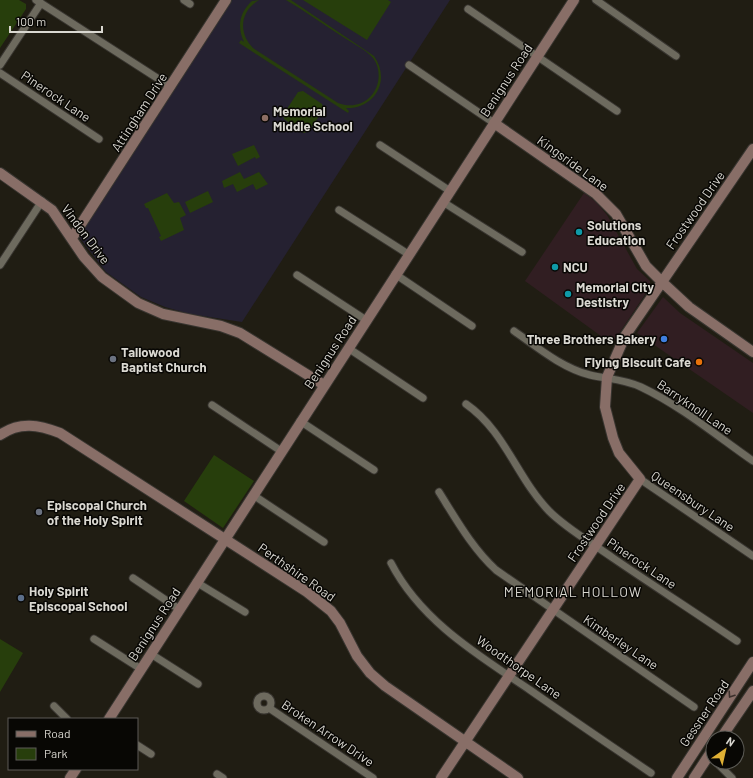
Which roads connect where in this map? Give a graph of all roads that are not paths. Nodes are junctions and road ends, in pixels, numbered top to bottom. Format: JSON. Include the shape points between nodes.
{"nodes":[{"id":1,"x":226,"y":0,"type":"edge"},
{"id":2,"x":574,"y":0,"type":"edge"},
{"id":3,"x":596,"y":0,"type":"edge"},
{"id":4,"x":39,"y":2,"type":"edge"},
{"id":5,"x":468,"y":9,"type":"dead end"},
{"id":6,"x":676,"y":56,"type":"dead end"},
{"id":7,"x":537,"y":57,"type":"junction"},
{"id":8,"x":0,"y":65,"type":"edge"},
{"id":9,"x":409,"y":65,"type":"dead end"},
{"id":10,"x":0,"y":73,"type":"edge"},
{"id":11,"x":171,"y":87,"type":"junction"},
{"id":12,"x":617,"y":111,"type":"dead end"},
{"id":13,"x":494,"y":123,"type":"junction"},
{"id":14,"x":99,"y":139,"type":"dead end"},
{"id":15,"x":380,"y":144,"type":"dead end"},
{"id":16,"x":753,"y":149,"type":"edge"},
{"id":17,"x":0,"y":172,"type":"edge"},
{"id":18,"x":450,"y":191,"type":"junction"},
{"id":19,"x":42,"y":201,"type":"junction"},
{"id":20,"x":443,"y":202,"type":"junction"},
{"id":21,"x":339,"y":210,"type":"dead end"},
{"id":22,"x":72,"y":238,"type":"junction"},
{"id":23,"x":522,"y":252,"type":"dead end"},
{"id":24,"x":408,"y":254,"type":"junction"},
{"id":25,"x":0,"y":265,"type":"edge"},
{"id":26,"x":297,"y":274,"type":"dead end"},
{"id":27,"x":396,"y":274,"type":"junction"},
{"id":28,"x":662,"y":282,"type":"junction"},
{"id":29,"x":366,"y":320,"type":"junction"},
{"id":30,"x":472,"y":326,"type":"dead end"},
{"id":31,"x":514,"y":331,"type":"dead end"},
{"id":32,"x":348,"y":348,"type":"junction"},
{"id":33,"x":753,"y":352,"type":"edge"},
{"id":34,"x":607,"y":377,"type":"junction"},
{"id":35,"x":324,"y":385,"type":"junction"},
{"id":36,"x":423,"y":398,"type":"dead end"},
{"id":37,"x":466,"y":404,"type":"dead end"},
{"id":38,"x":212,"y":405,"type":"dead end"},
{"id":39,"x":300,"y":421,"type":"junction"},
{"id":40,"x":0,"y":435,"type":"edge"},
{"id":41,"x":281,"y":451,"type":"junction"},
{"id":42,"x":753,"y":461,"type":"edge"},
{"id":43,"x":374,"y":470,"type":"dead end"},
{"id":44,"x":640,"y":479,"type":"junction"},
{"id":45,"x":439,"y":492,"type":"dead end"},
{"id":46,"x":253,"y":495,"type":"junction"},
{"id":47,"x":225,"y":539,"type":"junction"},
{"id":48,"x":324,"y":542,"type":"dead end"},
{"id":49,"x":595,"y":545,"type":"junction"},
{"id":50,"x":753,"y":556,"type":"edge"},
{"id":51,"x":390,"y":563,"type":"dead end"},
{"id":52,"x":133,"y":578,"type":"dead end"},
{"id":53,"x":196,"y":582,"type":"junction"},
{"id":54,"x":179,"y":609,"type":"junction"},
{"id":55,"x":552,"y":611,"type":"junction"},
{"id":56,"x":245,"y":612,"type":"dead end"},
{"id":57,"x":94,"y":638,"type":"dead end"},
{"id":58,"x":737,"y":642,"type":"dead end"},
{"id":59,"x":151,"y":654,"type":"junction"},
{"id":60,"x":753,"y":662,"type":"edge"},
{"id":61,"x":141,"y":669,"type":"junction"},
{"id":62,"x":509,"y":676,"type":"junction"},
{"id":63,"x":198,"y":684,"type":"dead end"},
{"id":64,"x":753,"y":691,"type":"edge"},
{"id":65,"x":54,"y":706,"type":"dead end"},
{"id":66,"x":694,"y":707,"type":"dead end"},
{"id":67,"x":269,"y":708,"type":"dead end"},
{"id":68,"x":66,"y":718,"type":"edge"},
{"id":69,"x":110,"y":718,"type":"edge"},
{"id":70,"x":726,"y":730,"type":"edge"},
{"id":71,"x":465,"y":742,"type":"junction"},
{"id":72,"x":138,"y":746,"type":"edge"},
{"id":73,"x":697,"y":747,"type":"junction"},
{"id":74,"x":705,"y":752,"type":"edge"},
{"id":75,"x":151,"y":754,"type":"dead end"},
{"id":76,"x":705,"y":765,"type":"edge"},
{"id":77,"x":725,"y":770,"type":"edge"},
{"id":78,"x":651,"y":773,"type":"dead end"},
{"id":79,"x":373,"y":778,"type":"edge"},
{"id":80,"x":441,"y":778,"type":"edge"},
{"id":81,"x":518,"y":778,"type":"edge"},
{"id":82,"x":677,"y":778,"type":"edge"},
{"id":83,"x":694,"y":778,"type":"edge"},
{"id":84,"x":732,"y":778,"type":"edge"}],
"edges":[{"from":1,"to":11,"type":"street","name":"Attingham Drive"},
{"from":2,"to":7,"type":"street","name":"Benignus Road"},
{"from":3,"to":6,"type":"street"},
{"from":4,"to":8,"type":"street"},
{"from":4,"to":11,"type":"street"},
{"from":5,"to":7,"type":"street"},
{"from":7,"to":12,"type":"street"},
{"from":7,"to":13,"type":"street","name":"Benignus Road"},
{"from":9,"to":13,"type":"street","name":"Kingsride Lane"},
{"from":10,"to":14,"type":"street","name":"Pinerock Lane"},
{"from":11,"to":22,"type":"street","name":"Attingham Drive"},
{"from":13,"to":18,"type":"street","name":"Benignus Road"},
{"from":13,"to":28,"type":"street","name":"Kingsride Lane","via":[[608,205],[626,230],[646,266]]},
{"from":15,"to":18,"type":"street"},
{"from":16,"to":28,"type":"street","name":"Frostwood Drive"},
{"from":17,"to":19,"type":"street","name":"Vindon Drive"},
{"from":18,"to":20,"type":"street","name":"Benignus Road"},
{"from":19,"to":22,"type":"street","name":"Vindon Drive","via":[[52,210]]},
{"from":19,"to":25,"type":"street"},
{"from":20,"to":23,"type":"street"},
{"from":20,"to":24,"type":"street","name":"Benignus Road"},
{"from":21,"to":24,"type":"street"},
{"from":22,"to":35,"type":"street","name":"Vindon Drive","via":[[84,257],[102,277],[138,303],[163,314],[221,326],[240,333]]},
{"from":24,"to":27,"type":"street","name":"Benignus Road"},
{"from":26,"to":29,"type":"street"},
{"from":27,"to":29,"type":"street","name":"Benignus Road"},
{"from":27,"to":30,"type":"street"},
{"from":28,"to":33,"type":"street","name":"Kingsride Lane","via":[[689,307]]},
{"from":28,"to":34,"type":"street","name":"Frostwood Drive","via":[[625,336]]},
{"from":29,"to":32,"type":"street","name":"Benignus Road"},
{"from":31,"to":34,"type":"street","name":"Barryknoll Lane","via":[[575,370]]},
{"from":32,"to":35,"type":"street","name":"Benignus Road"},
{"from":32,"to":36,"type":"street"},
{"from":34,"to":42,"type":"street","name":"Barryknoll Lane","via":[[626,381],[658,395]]},
{"from":34,"to":44,"type":"street","name":"Frostwood Drive","via":[[605,407],[612,438],[619,453]]},
{"from":35,"to":39,"type":"street","name":"Benignus Road"},
{"from":37,"to":49,"type":"street","name":"Pinerock Lane","via":[[478,412],[507,447],[538,499],[550,512]]},
{"from":38,"to":41,"type":"street"},
{"from":39,"to":41,"type":"street","name":"Benignus Road"},
{"from":39,"to":43,"type":"street"},
{"from":40,"to":47,"type":"street","name":"Perthshire Road","via":[[22,426],[40,425],[60,433]]},
{"from":41,"to":46,"type":"street","name":"Benignus Road"},
{"from":44,"to":49,"type":"street","name":"Frostwood Drive"},
{"from":44,"to":50,"type":"street","name":"Queensbury Lane"},
{"from":45,"to":55,"type":"street","name":"Kimberley Lane","via":[[484,558],[505,577]]},
{"from":46,"to":47,"type":"street","name":"Benignus Road"},
{"from":46,"to":48,"type":"street"},
{"from":47,"to":53,"type":"street","name":"Benignus Road"},
{"from":47,"to":71,"type":"street","name":"Perthshire Road","via":[[320,601],[340,623],[357,656],[370,673]]},
{"from":49,"to":55,"type":"street","name":"Frostwood Drive"},
{"from":49,"to":58,"type":"street","name":"Pinerock Lane"},
{"from":51,"to":62,"type":"street","name":"Woodthorpe Lane","via":[[405,587],[433,619]]},
{"from":52,"to":54,"type":"street"},
{"from":53,"to":54,"type":"street","name":"Benignus Road"},
{"from":53,"to":56,"type":"street"},
{"from":54,"to":59,"type":"street","name":"Benignus Road"},
{"from":55,"to":62,"type":"street","name":"Frostwood Drive"},
{"from":55,"to":66,"type":"street","name":"Kimberley Lane"},
{"from":57,"to":61,"type":"street"},
{"from":59,"to":61,"type":"street","name":"Benignus Road"},
{"from":59,"to":63,"type":"street"},
{"from":60,"to":73,"type":"street","name":"Gessner Road","one_way":true},
{"from":61,"to":69,"type":"street","name":"Benignus Road"},
{"from":62,"to":71,"type":"street","name":"Frostwood Drive"},
{"from":62,"to":78,"type":"street","name":"Woodthorpe Lane"},
{"from":64,"to":70,"type":"street"},
{"from":65,"to":68,"type":"street"},
{"from":67,"to":79,"type":"street","name":"Broken Arrow Drive"},
{"from":71,"to":80,"type":"street","name":"Frostwood Drive"},
{"from":71,"to":81,"type":"street","name":"Perthshire Road"},
{"from":72,"to":75,"type":"street"},
{"from":73,"to":74,"type":"street"},
{"from":73,"to":82,"type":"street","name":"Gessner Road"},
{"from":76,"to":83,"type":"street"},
{"from":77,"to":84,"type":"street"}]}
